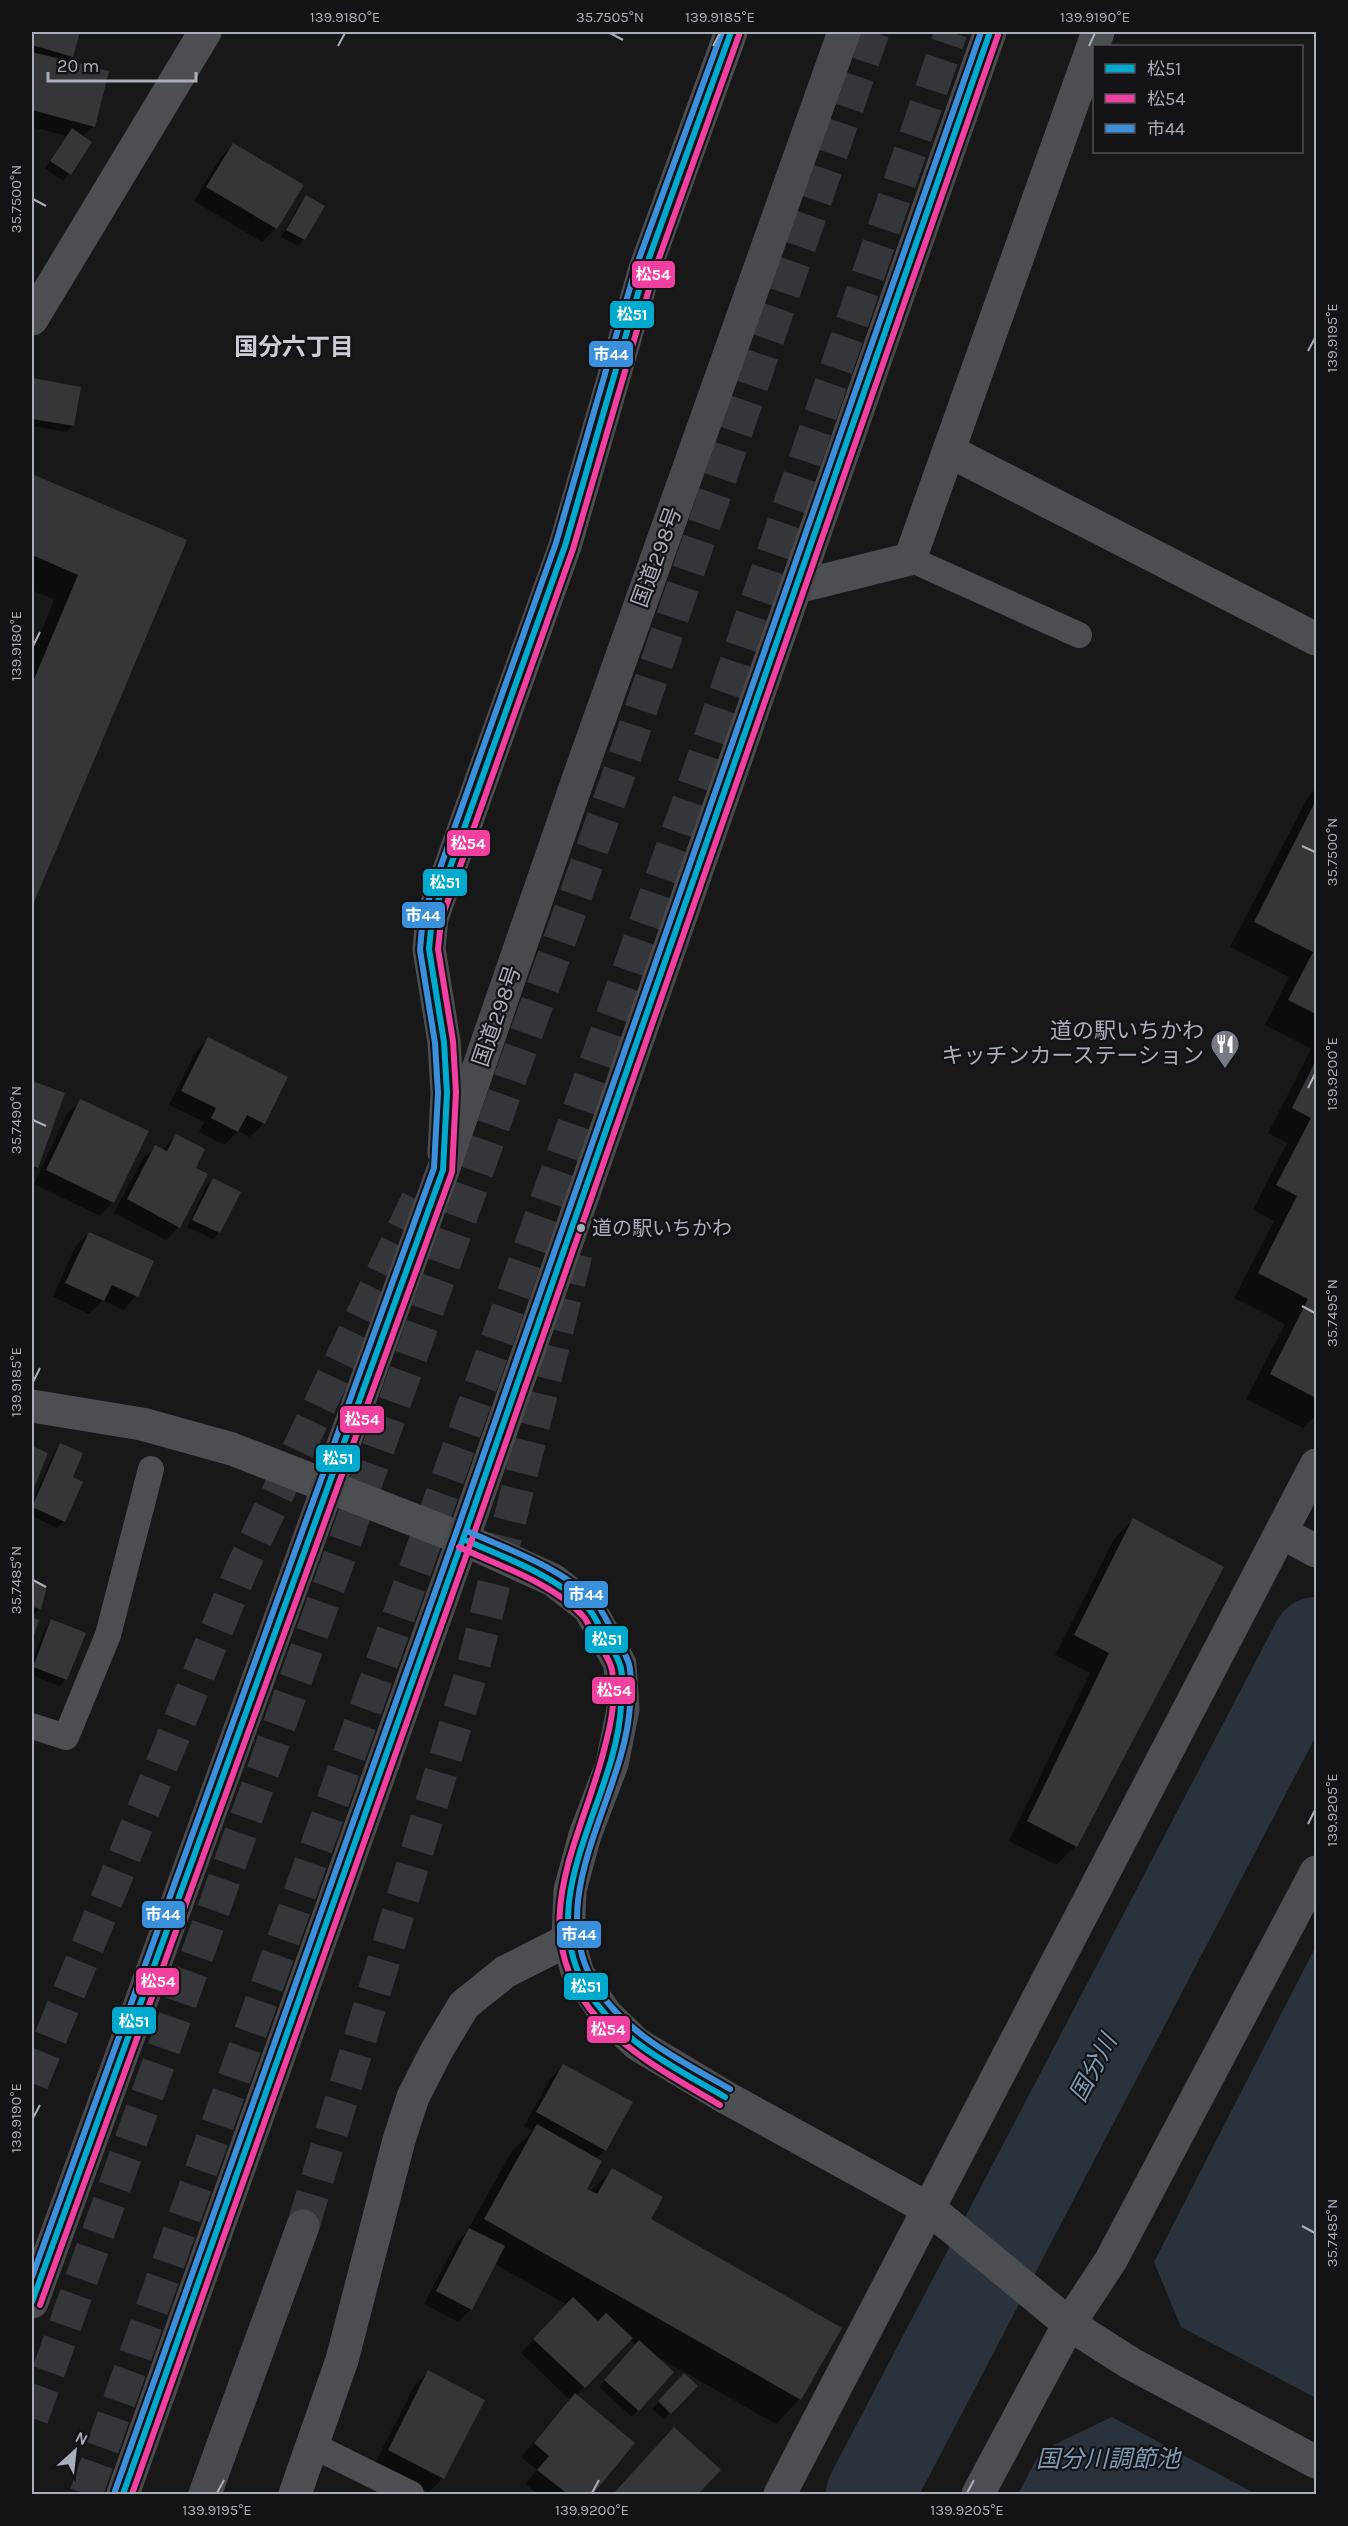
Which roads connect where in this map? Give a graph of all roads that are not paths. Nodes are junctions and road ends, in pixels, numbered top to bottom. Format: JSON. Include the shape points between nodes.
{"nodes":[{"id":1,"x":205,"y":32,"type":"edge"},
{"id":2,"x":731,"y":32,"type":"edge"},
{"id":3,"x":844,"y":32,"type":"edge"},
{"id":4,"x":990,"y":32,"type":"edge"},
{"id":5,"x":1093,"y":46,"type":"edge"},
{"id":6,"x":32,"y":319,"type":"edge"},
{"id":7,"x":949,"y":451,"type":"junction"},
{"id":8,"x":910,"y":559,"type":"junction"},
{"id":9,"x":797,"y":587,"type":"junction"},
{"id":10,"x":1079,"y":635,"type":"dead end"},
{"id":11,"x":1317,"y":639,"type":"edge"},
{"id":12,"x":443,"y":1170,"type":"junction"},
{"id":13,"x":32,"y":1406,"type":"edge"},
{"id":14,"x":1317,"y":1465,"type":"edge"},
{"id":15,"x":151,"y":1468,"type":"dead end"},
{"id":16,"x":327,"y":1486,"type":"junction"},
{"id":17,"x":463,"y":1539,"type":"junction"},
{"id":18,"x":1299,"y":1542,"type":"edge"},
{"id":19,"x":32,"y":1726,"type":"edge"},
{"id":20,"x":1317,"y":1872,"type":"edge"},
{"id":21,"x":568,"y":1940,"type":"junction"},
{"id":22,"x":938,"y":2217,"type":"junction"},
{"id":23,"x":303,"y":2226,"type":"tunnel mouth"},
{"id":24,"x":32,"y":2302,"type":"edge"},
{"id":25,"x":1069,"y":2324,"type":"junction"},
{"id":26,"x":314,"y":2446,"type":"junction"},
{"id":27,"x":1317,"y":2462,"type":"edge"},
{"id":28,"x":123,"y":2494,"type":"edge"},
{"id":29,"x":205,"y":2494,"type":"edge"},
{"id":30,"x":295,"y":2494,"type":"edge"},
{"id":31,"x":411,"y":2494,"type":"edge"},
{"id":32,"x":780,"y":2494,"type":"edge"},
{"id":33,"x":978,"y":2494,"type":"edge"}],
"edges":[{"from":1,"to":6,"type":"street"},
{"from":2,"to":12,"type":"street","via":[[645,269],[565,546],[432,918],[429,950],[444,1042],[447,1093]]},
{"from":3,"to":12,"type":"highway","name":"国道298号"},
{"from":4,"to":9,"type":"highway"},
{"from":5,"to":7,"type":"street"},
{"from":7,"to":8,"type":"street"},
{"from":7,"to":11,"type":"street"},
{"from":8,"to":9,"type":"street"},
{"from":8,"to":10,"type":"lane"},
{"from":9,"to":17,"type":"highway"},
{"from":12,"to":16,"type":"highway","name":"国道298号"},
{"from":13,"to":16,"type":"street","via":[[142,1424],[232,1449]]},
{"from":14,"to":18,"type":"street"},
{"from":15,"to":19,"type":"lane","via":[[108,1635],[66,1737]]},
{"from":16,"to":17,"type":"street"},
{"from":16,"to":24,"type":"highway","name":"国道298号"},
{"from":17,"to":21,"type":"street","via":[[553,1581],[588,1608],[620,1664],[623,1709],[612,1764],[585,1835],[570,1890]]},
{"from":17,"to":28,"type":"highway"},
{"from":18,"to":22,"type":"street"},
{"from":20,"to":25,"type":"street","via":[[1112,2260]]},
{"from":21,"to":22,"type":"street","via":[[578,1974],[606,2014],[637,2044]]},
{"from":21,"to":26,"type":"street","via":[[505,1972],[464,2005],[436,2050],[413,2097],[399,2140],[342,2360]]},
{"from":22,"to":25,"type":"street"},
{"from":22,"to":32,"type":"street"},
{"from":23,"to":29,"type":"highway"},
{"from":25,"to":27,"type":"street","via":[[1130,2363]]},
{"from":25,"to":33,"type":"street"},
{"from":26,"to":30,"type":"street"},
{"from":26,"to":31,"type":"lane"}]}
